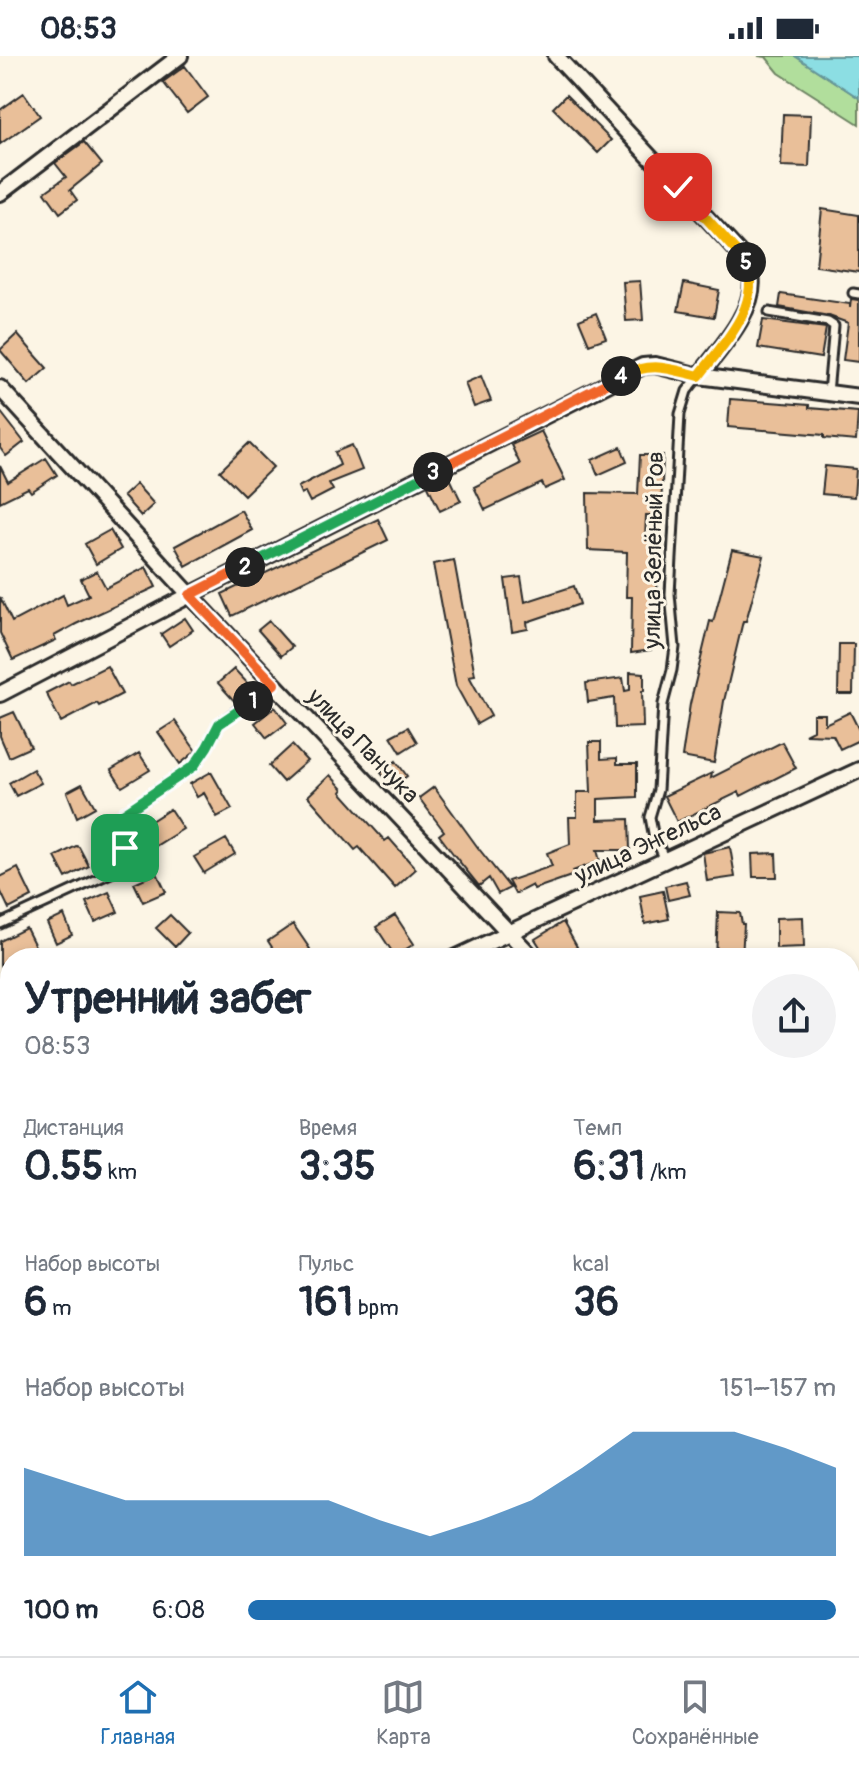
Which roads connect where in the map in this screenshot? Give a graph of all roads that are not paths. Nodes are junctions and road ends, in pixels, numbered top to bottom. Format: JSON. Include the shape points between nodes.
{"nodes":[{"id":1,"x":180,"y":56,"type":"edge"},
{"id":2,"x":556,"y":56,"type":"edge"},
{"id":3,"x":0,"y":193,"type":"edge"},
{"id":4,"x":769,"y":312,"type":"dead end"},
{"id":5,"x":699,"y":376,"type":"junction"},
{"id":6,"x":0,"y":388,"type":"edge"},
{"id":7,"x":828,"y":393,"type":"junction"},
{"id":8,"x":859,"y":397,"type":"edge"},
{"id":9,"x":190,"y":595,"type":"junction"},
{"id":10,"x":274,"y":684,"type":"junction"},
{"id":11,"x":0,"y":694,"type":"edge"},
{"id":12,"x":859,"y":770,"type":"edge"},
{"id":13,"x":665,"y":860,"type":"junction"},
{"id":14,"x":0,"y":924,"type":"edge"},
{"id":15,"x":511,"y":932,"type":"junction"},
{"id":16,"x":477,"y":948,"type":"edge"},
{"id":17,"x":525,"y":948,"type":"edge"}],
"edges":[{"from":1,"to":3,"type":"street"},
{"from":2,"to":5,"type":"street","name":"улица Зелёный Ров","via":[[743,257],[751,276],[750,295],[731,334]]},
{"from":4,"to":7,"type":"lane","via":[[834,326]]},
{"from":5,"to":7,"type":"street"},
{"from":5,"to":9,"type":"street","via":[[655,365],[630,372]]},
{"from":5,"to":13,"type":"lane","name":"улица Зелёный Ров","via":[[687,391],[680,414],[670,594],[675,647],[650,817]]},
{"from":6,"to":9,"type":"street","name":"улица Панчука"},
{"from":7,"to":8,"type":"street"},
{"from":9,"to":10,"type":"street","name":"улица Панчука"},
{"from":9,"to":11,"type":"street"},
{"from":10,"to":14,"type":"lane","via":[[219,724],[194,766],[123,814],[119,829],[125,848],[115,871]]},
{"from":10,"to":15,"type":"street","name":"улица Панчука"},
{"from":12,"to":13,"type":"street","name":"улица Энгельса"},
{"from":13,"to":15,"type":"street","name":"улица Энгельса"},
{"from":15,"to":16,"type":"street","name":"улица Энгельса"},
{"from":15,"to":17,"type":"street","name":"улица Панчука"}]}
